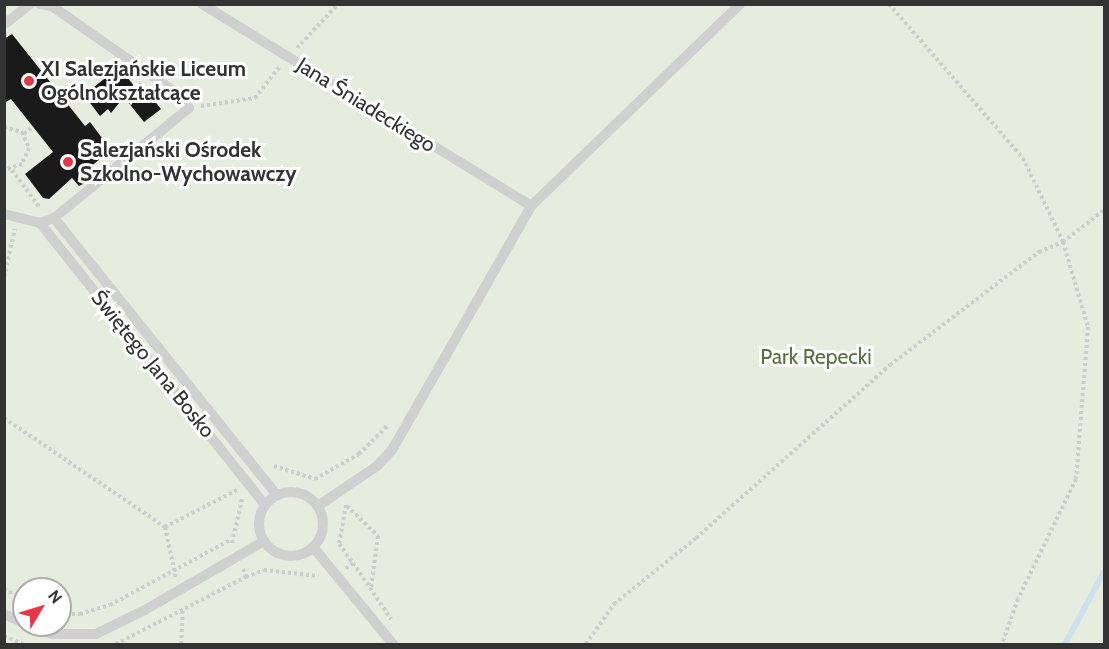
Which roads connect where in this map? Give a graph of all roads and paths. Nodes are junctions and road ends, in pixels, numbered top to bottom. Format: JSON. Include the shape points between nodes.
{"nodes":[{"id":1,"x":30,"y":4,"type":"edge"},
{"id":2,"x":40,"y":4,"type":"edge"},
{"id":3,"x":202,"y":4,"type":"edge"},
{"id":4,"x":338,"y":4,"type":"edge"},
{"id":5,"x":740,"y":4,"type":"edge"},
{"id":6,"x":889,"y":4,"type":"edge"},
{"id":7,"x":6,"y":23,"type":"dead end"},
{"id":8,"x":287,"y":57,"type":"junction"},
{"id":9,"x":189,"y":108,"type":"junction"},
{"id":10,"x":4,"y":127,"type":"edge"},
{"id":11,"x":33,"y":127,"type":"dead end"},
{"id":12,"x":24,"y":134,"type":"junction"},
{"id":13,"x":4,"y":170,"type":"edge"},
{"id":14,"x":12,"y":170,"type":"junction"},
{"id":15,"x":531,"y":206,"type":"junction"},
{"id":16,"x":1104,"y":210,"type":"edge"},
{"id":17,"x":4,"y":214,"type":"edge"},
{"id":18,"x":48,"y":220,"type":"junction"},
{"id":19,"x":14,"y":231,"type":"dead end"},
{"id":20,"x":1063,"y":242,"type":"junction"},
{"id":21,"x":4,"y":277,"type":"edge"},
{"id":22,"x":393,"y":417,"type":"dead end"},
{"id":23,"x":4,"y":418,"type":"edge"},
{"id":24,"x":272,"y":465,"type":"dead end"},
{"id":25,"x":280,"y":471,"type":"dead end"},
{"id":26,"x":260,"y":475,"type":"junction"},
{"id":27,"x":277,"y":495,"type":"junction"},
{"id":28,"x":265,"y":505,"type":"junction"},
{"id":29,"x":346,"y":505,"type":"dead end"},
{"id":30,"x":318,"y":506,"type":"junction"},
{"id":31,"x":165,"y":526,"type":"junction"},
{"id":32,"x":264,"y":541,"type":"junction"},
{"id":33,"x":313,"y":547,"type":"junction"},
{"id":34,"x":174,"y":571,"type":"junction"},
{"id":35,"x":246,"y":577,"type":"dead end"},
{"id":36,"x":177,"y":582,"type":"dead end"},
{"id":37,"x":371,"y":588,"type":"dead end"},
{"id":38,"x":182,"y":599,"type":"dead end"},
{"id":39,"x":183,"y":610,"type":"junction"},
{"id":40,"x":72,"y":613,"type":"edge"},
{"id":41,"x":72,"y":634,"type":"edge"},
{"id":42,"x":4,"y":636,"type":"edge"},
{"id":43,"x":23,"y":645,"type":"edge"},
{"id":44,"x":116,"y":645,"type":"edge"},
{"id":45,"x":180,"y":645,"type":"edge"},
{"id":46,"x":393,"y":645,"type":"edge"},
{"id":47,"x":586,"y":645,"type":"edge"},
{"id":48,"x":1002,"y":645,"type":"edge"}],
"edges":[{"from":1,"to":7,"type":"lane"},
{"from":2,"to":9,"type":"lane","via":[[52,6],[178,94]]},
{"from":3,"to":8,"type":"lane","name":"Jana Śniadeckiego"},
{"from":4,"to":8,"type":"path"},
{"from":5,"to":15,"type":"lane"},
{"from":6,"to":20,"type":"path","via":[[1023,158]]},
{"from":8,"to":9,"type":"path","via":[[255,98]]},
{"from":8,"to":15,"type":"lane","name":"Jana Śniadeckiego"},
{"from":9,"to":18,"type":"lane"},
{"from":10,"to":12,"type":"path"},
{"from":11,"to":12,"type":"path"},
{"from":12,"to":14,"type":"path","via":[[28,154]]},
{"from":13,"to":14,"type":"path"},
{"from":14,"to":18,"type":"path"},
{"from":15,"to":30,"type":"lane","via":[[392,450],[376,466]]},
{"from":16,"to":20,"type":"path"},
{"from":17,"to":18,"type":"lane"},
{"from":18,"to":26,"type":"lane","name":"Świętego Jana Bosko"},
{"from":18,"to":28,"type":"lane","name":"Świętego Jana Bosko"},
{"from":19,"to":21,"type":"path"},
{"from":20,"to":47,"type":"path","via":[[1039,252],[890,365],[696,538],[614,604]]},
{"from":20,"to":48,"type":"path","via":[[1088,327],[1076,478],[1018,599]]},
{"from":22,"to":25,"type":"path","via":[[359,454],[329,474],[315,479]]},
{"from":23,"to":31,"type":"path"},
{"from":24,"to":26,"type":"path"},
{"from":26,"to":27,"type":"lane","name":"Świętego Jana Bosko"},
{"from":27,"to":28,"type":"lane"},
{"from":27,"to":30,"type":"lane","via":[[304,494]]},
{"from":28,"to":32,"type":"lane","via":[[259,523]]},
{"from":29,"to":37,"type":"path","via":[[378,536]]},
{"from":30,"to":33,"type":"lane","via":[[322,532]]},
{"from":31,"to":34,"type":"path"},
{"from":31,"to":34,"type":"path","via":[[244,487],[230,540]]},
{"from":32,"to":33,"type":"lane","via":[[287,556]]},
{"from":32,"to":41,"type":"lane","via":[[96,634]]},
{"from":33,"to":46,"type":"lane"},
{"from":34,"to":36,"type":"path"},
{"from":34,"to":40,"type":"path","via":[[94,611]]},
{"from":35,"to":39,"type":"path"},
{"from":38,"to":39,"type":"path"},
{"from":39,"to":44,"type":"path"},
{"from":39,"to":45,"type":"path"},
{"from":42,"to":43,"type":"path"}]}
